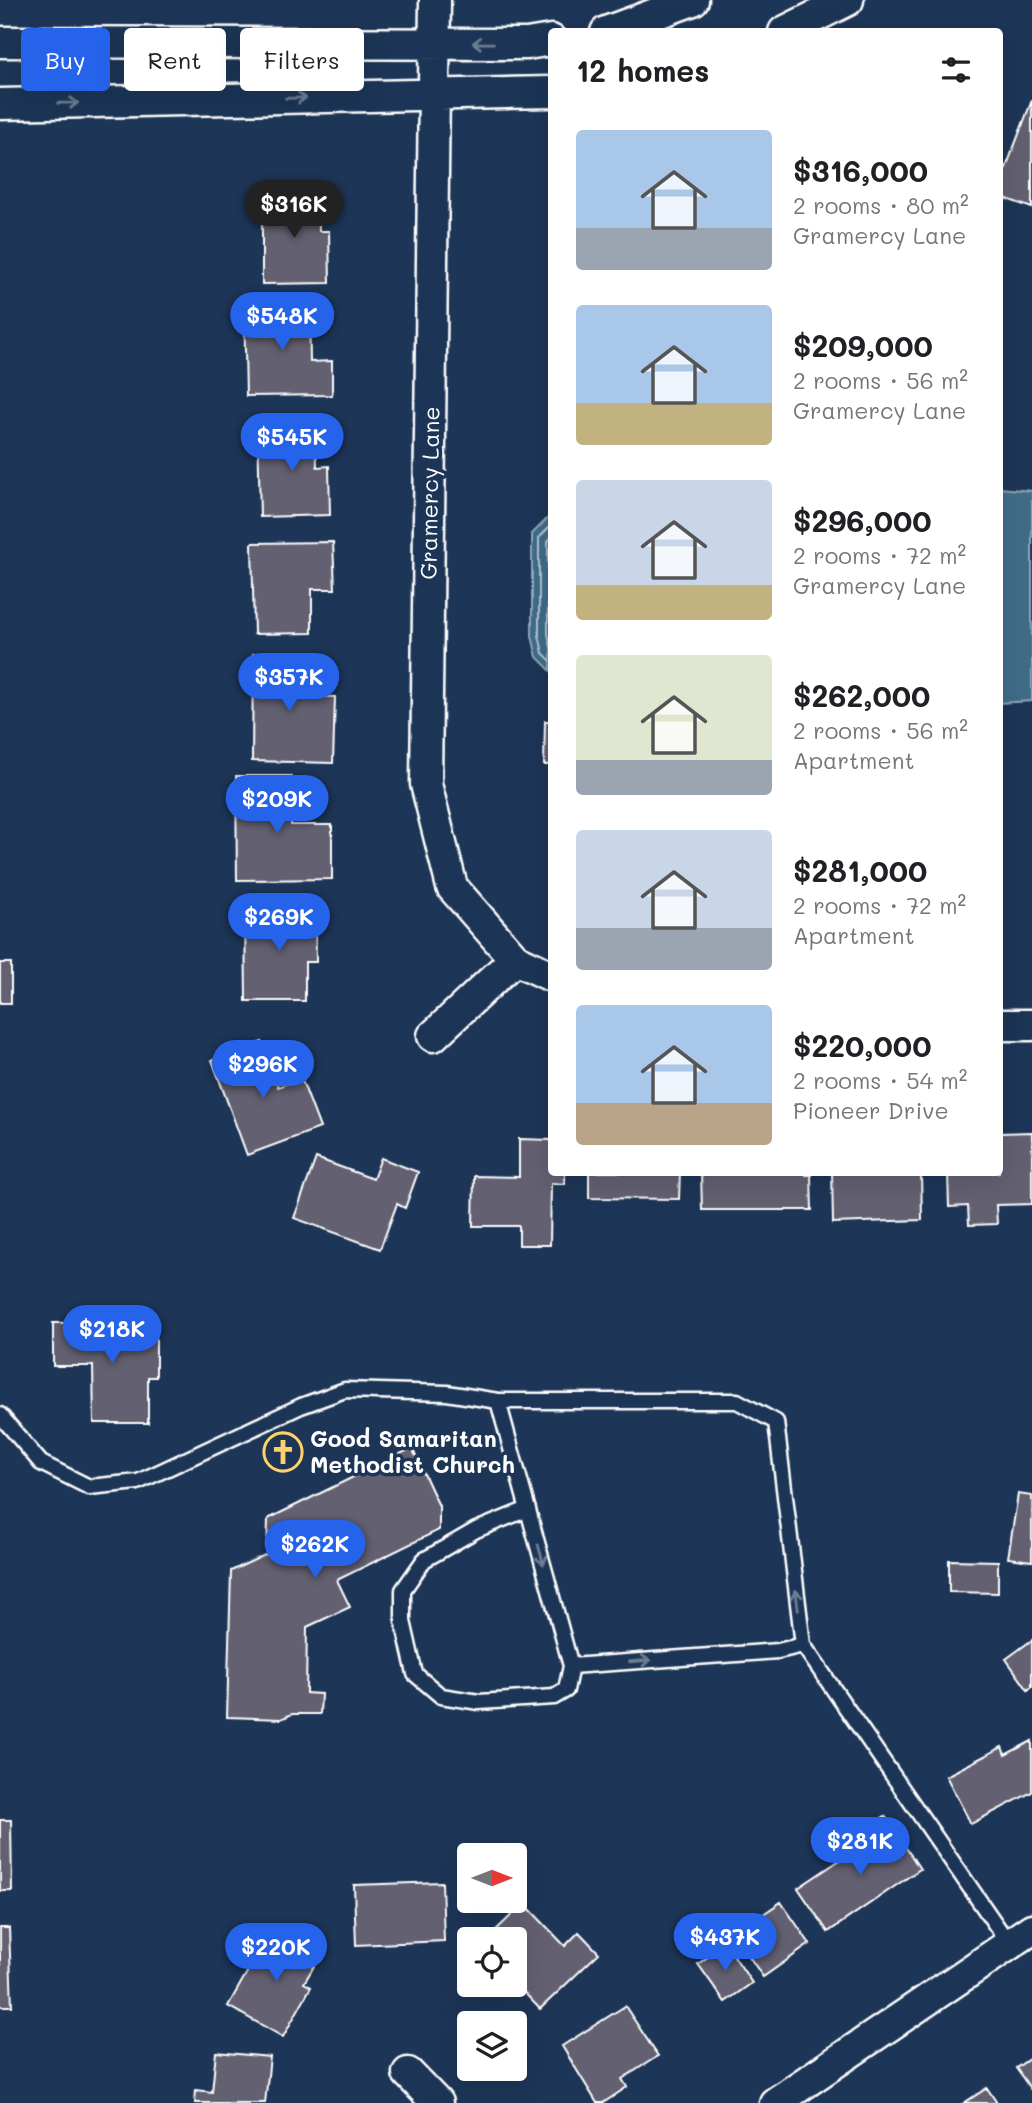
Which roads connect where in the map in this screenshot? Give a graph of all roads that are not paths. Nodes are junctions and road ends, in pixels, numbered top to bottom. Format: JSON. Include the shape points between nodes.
{"nodes":[{"id":1,"x":435,"y":0,"type":"edge"},
{"id":2,"x":692,"y":0,"type":"edge"},
{"id":3,"x":848,"y":0,"type":"edge"},
{"id":4,"x":789,"y":19,"type":"edge"},
{"id":5,"x":618,"y":28,"type":"edge"},
{"id":6,"x":548,"y":40,"type":"edge"},
{"id":7,"x":0,"y":41,"type":"edge"},
{"id":8,"x":435,"y":43,"type":"junction"},
{"id":9,"x":548,"y":92,"type":"edge"},
{"id":10,"x":436,"y":95,"type":"junction"},
{"id":11,"x":0,"y":104,"type":"edge"},
{"id":12,"x":515,"y":959,"type":"junction"},
{"id":13,"x":548,"y":975,"type":"edge"},
{"id":14,"x":1032,"y":1025,"type":"edge"},
{"id":15,"x":1003,"y":1026,"type":"edge"},
{"id":16,"x":433,"y":1037,"type":"dead end"},
{"id":17,"x":498,"y":1401,"type":"junction"},
{"id":18,"x":0,"y":1415,"type":"edge"},
{"id":19,"x":528,"y":1508,"type":"junction"},
{"id":20,"x":803,"y":1645,"type":"junction"},
{"id":21,"x":571,"y":1666,"type":"junction"},
{"id":22,"x":1021,"y":1937,"type":"edge"},
{"id":23,"x":408,"y":2073,"type":"dead end"},
{"id":24,"x":436,"y":2103,"type":"edge"},
{"id":25,"x":775,"y":2103,"type":"edge"}],
"edges":[{"from":1,"to":8,"type":"street","name":"Gramercy Lane"},
{"from":2,"to":5,"type":"street"},
{"from":3,"to":4,"type":"street"},
{"from":6,"to":8,"type":"street","one_way":true},
{"from":7,"to":8,"type":"street"},
{"from":8,"to":10,"type":"street","name":"Gramercy Lane"},
{"from":9,"to":10,"type":"street"},
{"from":11,"to":10,"type":"street","one_way":true},
{"from":10,"to":12,"type":"street","name":"Gramercy Lane","via":[[426,784],[452,887]]},
{"from":12,"to":13,"type":"street"},
{"from":12,"to":16,"type":"street"},
{"from":14,"to":15,"type":"street"},
{"from":17,"to":18,"type":"lane","via":[[447,1393],[345,1390],[138,1482],[89,1487],[41,1463]]},
{"from":17,"to":19,"type":"lane"},
{"from":20,"to":17,"type":"lane","one_way":true,"via":[[776,1422],[737,1401]]},
{"from":19,"to":21,"type":"lane","one_way":true},
{"from":19,"to":21,"type":"lane","via":[[476,1530],[424,1560],[404,1590],[403,1621],[415,1674],[441,1696],[479,1702],[554,1697],[566,1690]]},
{"from":21,"to":20,"type":"lane","one_way":true,"via":[[778,1651]]},
{"from":20,"to":22,"type":"lane"},
{"from":22,"to":25,"type":"street"},
{"from":23,"to":24,"type":"street"}]}
